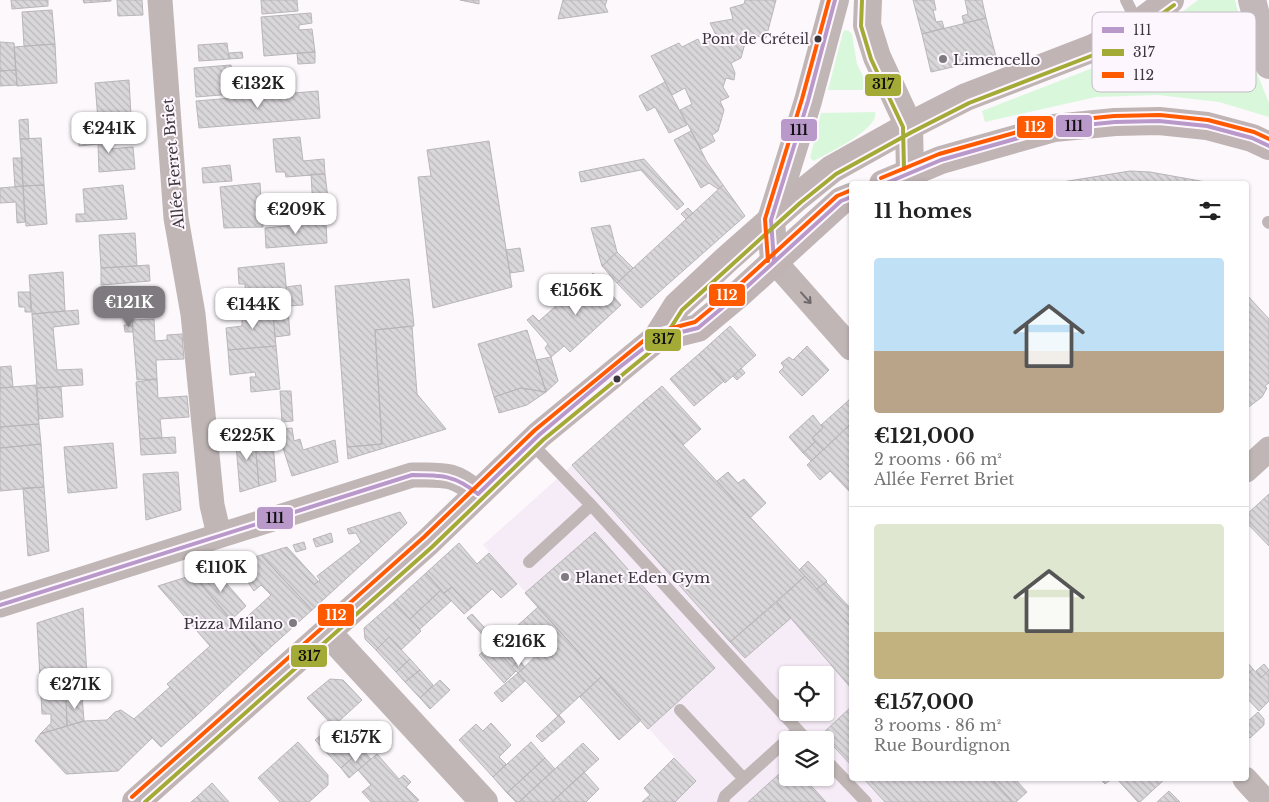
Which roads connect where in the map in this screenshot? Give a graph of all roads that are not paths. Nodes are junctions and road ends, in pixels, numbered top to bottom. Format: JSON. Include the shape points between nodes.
{"nodes":[{"id":1,"x":160,"y":0,"type":"edge"},
{"id":2,"x":835,"y":0,"type":"edge"},
{"id":3,"x":868,"y":0,"type":"edge"},
{"id":4,"x":1170,"y":0,"type":"edge"},
{"id":5,"x":1132,"y":12,"type":"edge"},
{"id":6,"x":1256,"y":15,"type":"edge"},
{"id":7,"x":1092,"y":48,"type":"edge"},
{"id":8,"x":1269,"y":65,"type":"edge"},
{"id":9,"x":909,"y":126,"type":"junction"},
{"id":10,"x":1269,"y":146,"type":"edge"},
{"id":11,"x":910,"y":173,"type":"junction"},
{"id":12,"x":890,"y":181,"type":"edge"},
{"id":13,"x":849,"y":198,"type":"edge"},
{"id":14,"x":771,"y":220,"type":"junction"},
{"id":15,"x":774,"y":261,"type":"junction"},
{"id":16,"x":656,"y":338,"type":"junction"},
{"id":17,"x":849,"y":346,"type":"edge"},
{"id":18,"x":531,"y":443,"type":"junction"},
{"id":19,"x":1269,"y":449,"type":"edge"},
{"id":20,"x":1249,"y":467,"type":"edge"},
{"id":21,"x":478,"y":494,"type":"junction"},
{"id":22,"x":591,"y":505,"type":"junction"},
{"id":23,"x":219,"y":535,"type":"junction"},
{"id":24,"x":529,"y":562,"type":"dead end"},
{"id":25,"x":0,"y":605,"type":"edge"},
{"id":26,"x":328,"y":633,"type":"junction"},
{"id":27,"x":680,"y":710,"type":"dead end"},
{"id":28,"x":798,"y":730,"type":"joint"},
{"id":29,"x":834,"y":768,"type":"edge"},
{"id":30,"x":744,"y":779,"type":"junction"},
{"id":31,"x":1246,"y":781,"type":"edge"},
{"id":32,"x":136,"y":802,"type":"edge"},
{"id":33,"x":484,"y":802,"type":"edge"},
{"id":34,"x":723,"y":802,"type":"edge"},
{"id":35,"x":866,"y":802,"type":"edge"},
{"id":36,"x":1266,"y":802,"type":"edge"}],
"edges":[{"from":1,"to":23,"type":"street","name":"Allée Ferret Briet","via":[[176,218],[193,314],[212,505]]},
{"from":2,"to":14,"type":"street"},
{"from":3,"to":9,"type":"street","via":[[867,25],[877,57]]},
{"from":4,"to":5,"type":"main road"},
{"from":6,"to":8,"type":"main road"},
{"from":7,"to":9,"type":"main road","via":[[966,97]]},
{"from":9,"to":11,"type":"street"},
{"from":9,"to":14,"type":"main road","via":[[832,169]]},
{"from":10,"to":11,"type":"main road","via":[[1207,126],[1159,121],[1115,122],[1054,128],[942,160]]},
{"from":11,"to":12,"type":"main road"},
{"from":13,"to":15,"type":"main road"},
{"from":14,"to":15,"type":"street"},
{"from":14,"to":16,"type":"main road","via":[[677,306]]},
{"from":15,"to":16,"type":"main road","via":[[698,328]]},
{"from":15,"to":17,"type":"street","one_way":true},
{"from":16,"to":18,"type":"main road"},
{"from":18,"to":21,"type":"main road"},
{"from":18,"to":22,"type":"lane"},
{"from":19,"to":20,"type":"street"},
{"from":21,"to":23,"type":"street","via":[[466,483],[445,474],[412,475]]},
{"from":21,"to":26,"type":"main road"},
{"from":22,"to":24,"type":"lane"},
{"from":22,"to":28,"type":"lane"},
{"from":23,"to":25,"type":"street"},
{"from":26,"to":32,"type":"main road"},
{"from":26,"to":33,"type":"street"},
{"from":27,"to":30,"type":"lane"},
{"from":28,"to":30,"type":"lane"},
{"from":29,"to":35,"type":"lane"},
{"from":30,"to":34,"type":"lane","via":[[725,796]]},
{"from":31,"to":36,"type":"street"}]}
